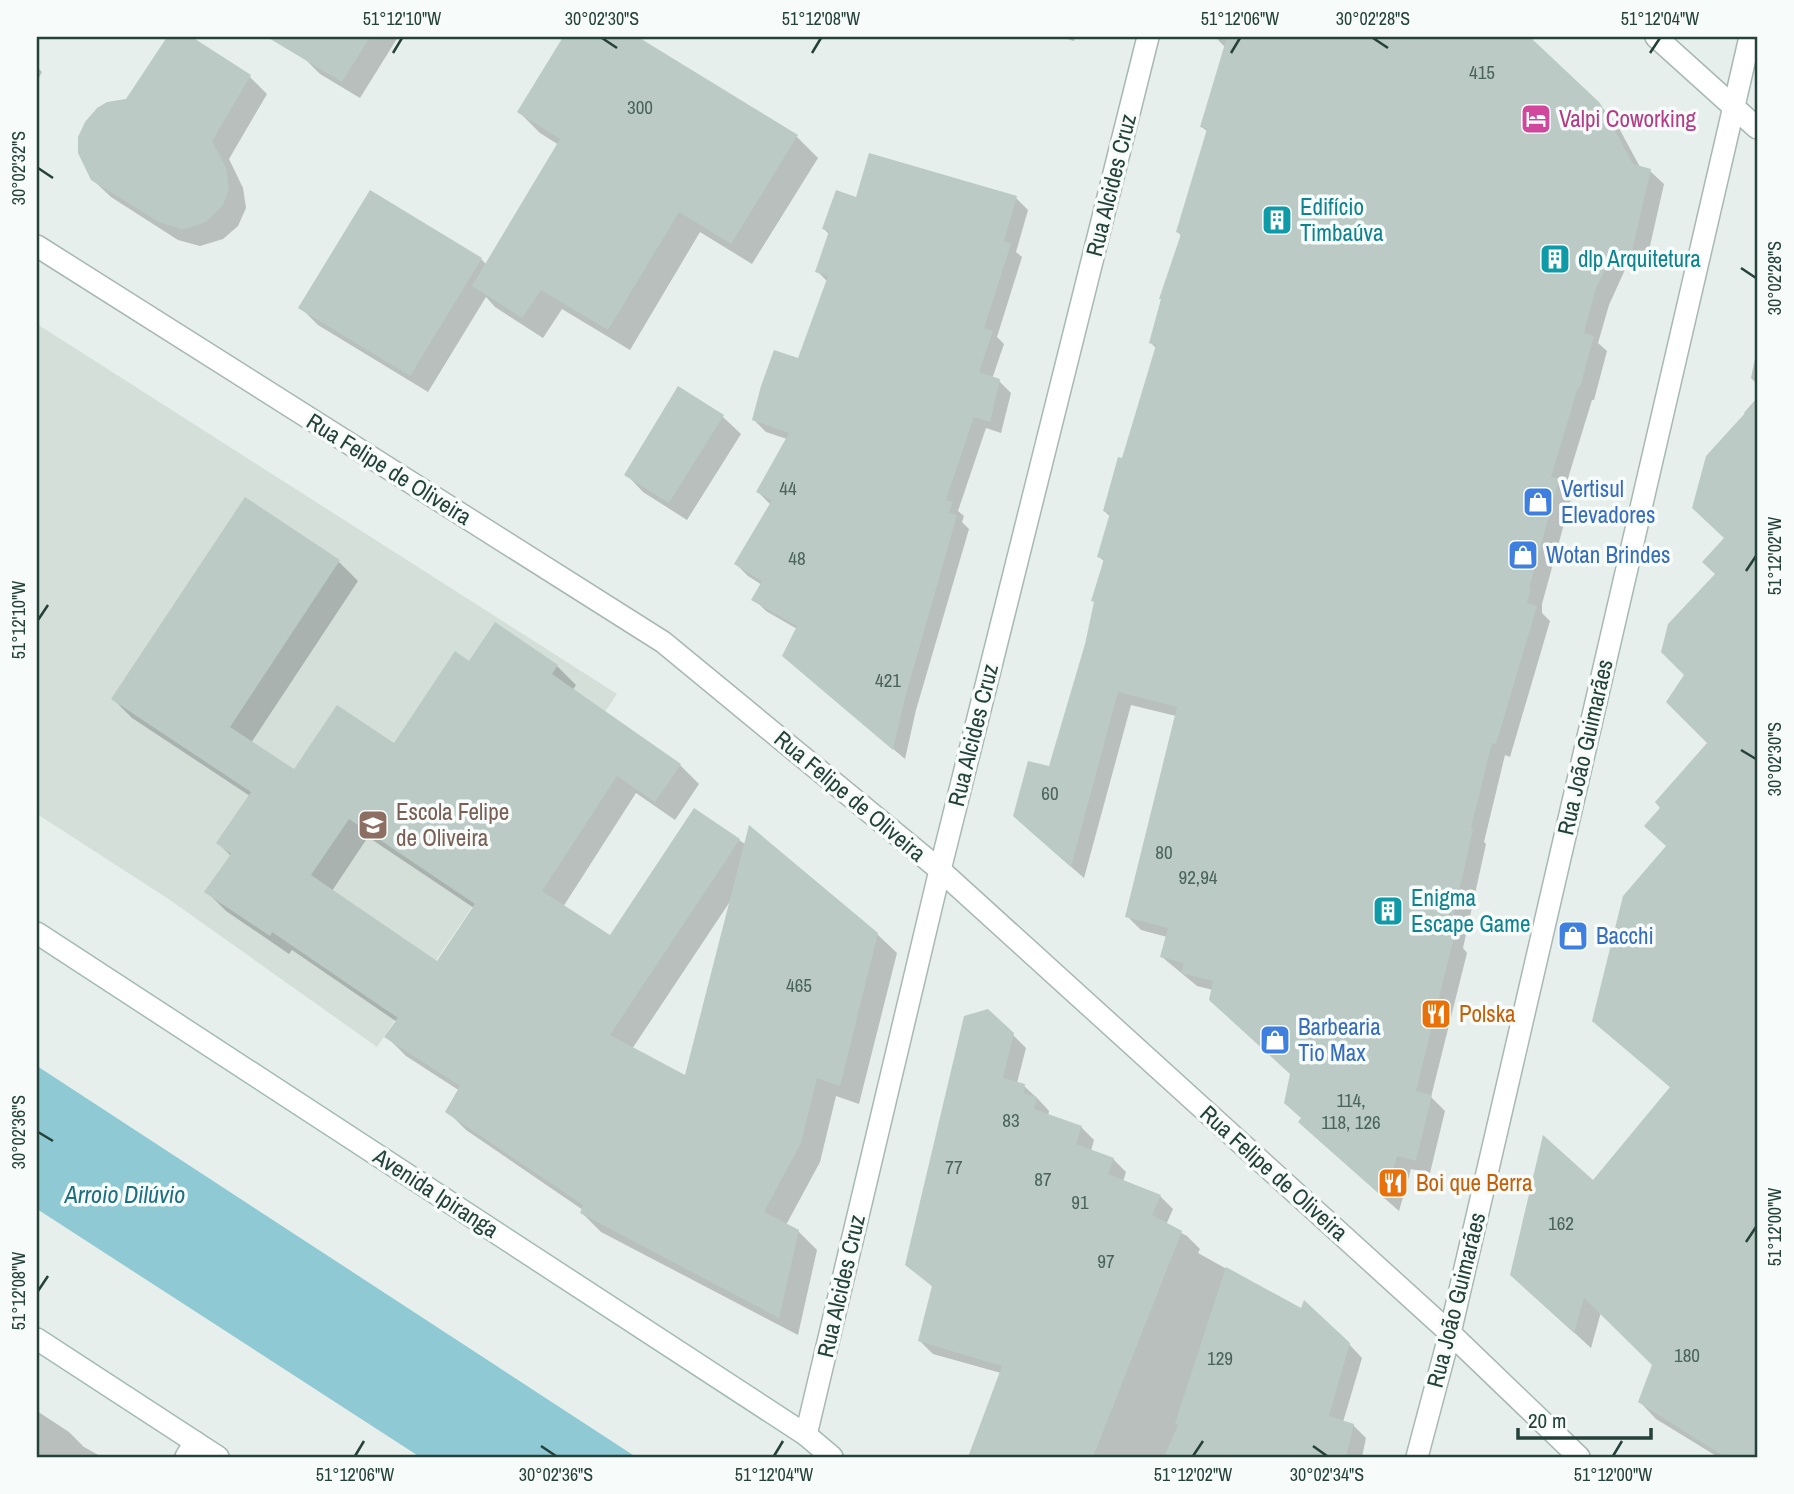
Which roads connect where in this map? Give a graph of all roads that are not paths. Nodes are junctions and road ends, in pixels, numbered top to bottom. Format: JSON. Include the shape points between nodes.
{"nodes":[{"id":1,"x":1148,"y":37,"type":"edge"},
{"id":2,"x":1656,"y":37,"type":"edge"},
{"id":3,"x":1750,"y":37,"type":"edge"},
{"id":4,"x":1733,"y":106,"type":"junction"},
{"id":5,"x":1757,"y":128,"type":"edge"},
{"id":6,"x":37,"y":246,"type":"edge"},
{"id":7,"x":940,"y":870,"type":"junction"},
{"id":8,"x":37,"y":933,"type":"edge"},
{"id":9,"x":1450,"y":1332,"type":"junction"},
{"id":10,"x":37,"y":1339,"type":"edge"},
{"id":11,"x":806,"y":1434,"type":"junction"},
{"id":12,"x":190,"y":1450,"type":"edge"},
{"id":13,"x":218,"y":1457,"type":"edge"},
{"id":14,"x":832,"y":1457,"type":"edge"},
{"id":15,"x":1417,"y":1457,"type":"edge"},
{"id":16,"x":1578,"y":1457,"type":"edge"}],
"edges":[{"from":1,"to":7,"type":"street","name":"Rua Alcides Cruz"},
{"from":2,"to":4,"type":"street"},
{"from":3,"to":4,"type":"street","name":"Rua João Guimarães"},
{"from":4,"to":5,"type":"street"},
{"from":4,"to":9,"type":"street","name":"Rua João Guimarães"},
{"from":6,"to":7,"type":"street","name":"Rua Felipe de Oliveira","via":[[663,642]]},
{"from":7,"to":9,"type":"street","name":"Rua Felipe de Oliveira"},
{"from":7,"to":11,"type":"street","name":"Rua Alcides Cruz"},
{"from":8,"to":11,"type":"street","name":"Avenida Ipiranga"},
{"from":9,"to":15,"type":"street","name":"Rua João Guimarães"},
{"from":9,"to":16,"type":"street","name":"Rua Felipe de Oliveira"},
{"from":10,"to":12,"type":"street"},
{"from":11,"to":14,"type":"street","name":"Avenida Ipiranga"},
{"from":12,"to":13,"type":"street"}]}
